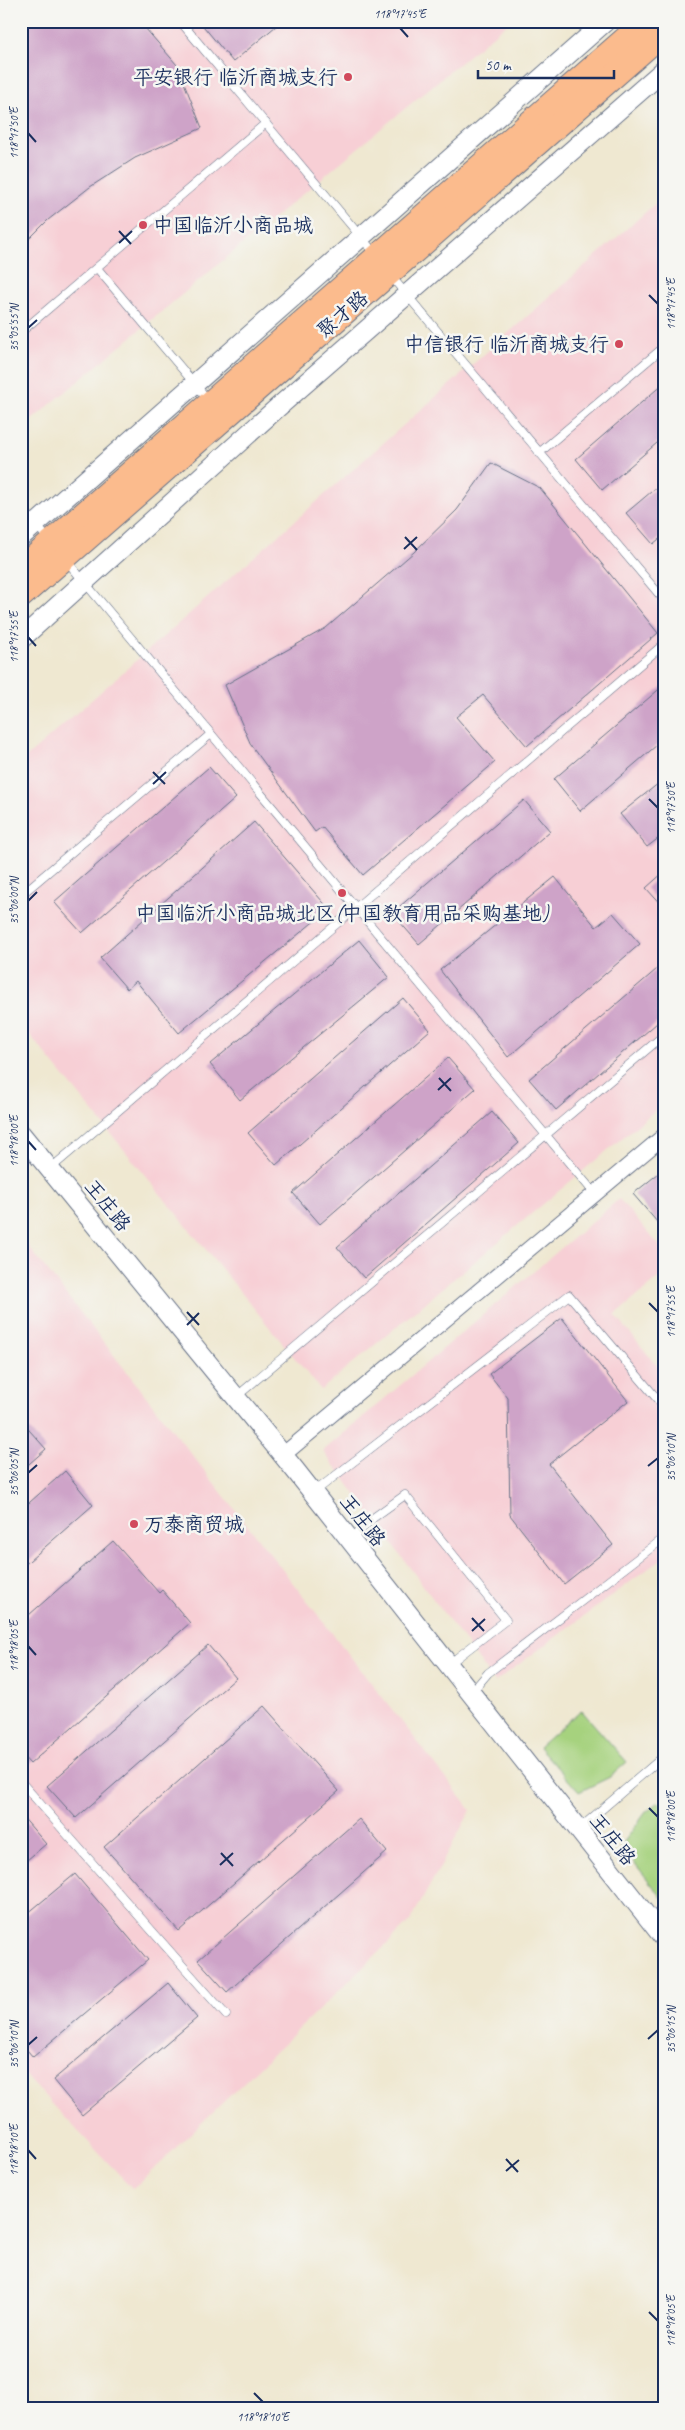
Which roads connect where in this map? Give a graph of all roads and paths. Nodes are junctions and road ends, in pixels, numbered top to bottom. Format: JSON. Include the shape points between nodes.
{"nodes":[{"id":1,"x":180,"y":21,"type":"edge"},
{"id":2,"x":606,"y":21,"type":"edge"},
{"id":3,"x":646,"y":21,"type":"edge"},
{"id":4,"x":664,"y":32,"type":"edge"},
{"id":5,"x":664,"y":70,"type":"edge"},
{"id":6,"x":266,"y":123,"type":"junction"},
{"id":7,"x":360,"y":237,"type":"junction"},
{"id":8,"x":383,"y":265,"type":"junction"},
{"id":9,"x":97,"y":268,"type":"junction"},
{"id":10,"x":407,"y":295,"type":"junction"},
{"id":11,"x":21,"y":332,"type":"edge"},
{"id":12,"x":664,"y":347,"type":"edge"},
{"id":13,"x":195,"y":384,"type":"junction"},
{"id":14,"x":210,"y":403,"type":"junction"},
{"id":15,"x":540,"y":453,"type":"junction"},
{"id":16,"x":21,"y":507,"type":"edge"},
{"id":17,"x":36,"y":524,"type":"junction"},
{"id":18,"x":21,"y":537,"type":"edge"},
{"id":19,"x":58,"y":550,"type":"junction"},
{"id":20,"x":21,"y":569,"type":"edge"},
{"id":21,"x":84,"y":582,"type":"junction"},
{"id":22,"x":21,"y":596,"type":"edge"},
{"id":23,"x":664,"y":600,"type":"edge"},
{"id":24,"x":21,"y":639,"type":"edge"},
{"id":25,"x":664,"y":644,"type":"edge"},
{"id":26,"x":211,"y":734,"type":"junction"},
{"id":27,"x":21,"y":895,"type":"edge"},
{"id":28,"x":356,"y":907,"type":"junction"},
{"id":29,"x":664,"y":1034,"type":"edge"},
{"id":30,"x":21,"y":1134,"type":"edge"},
{"id":31,"x":545,"y":1135,"type":"junction"},
{"id":32,"x":664,"y":1136,"type":"edge"},
{"id":33,"x":50,"y":1169,"type":"junction"},
{"id":34,"x":595,"y":1194,"type":"junction"},
{"id":35,"x":236,"y":1397,"type":"junction"},
{"id":36,"x":664,"y":1407,"type":"edge"},
{"id":37,"x":283,"y":1456,"type":"junction"},
{"id":38,"x":313,"y":1493,"type":"junction"},
{"id":39,"x":664,"y":1538,"type":"edge"},
{"id":40,"x":350,"y":1541,"type":"junction"},
{"id":41,"x":447,"y":1665,"type":"junction"},
{"id":42,"x":470,"y":1694,"type":"junction"},
{"id":43,"x":664,"y":1756,"type":"edge"},
{"id":44,"x":21,"y":1782,"type":"edge"},
{"id":45,"x":577,"y":1830,"type":"junction"},
{"id":46,"x":664,"y":1938,"type":"edge"},
{"id":47,"x":226,"y":2015,"type":"dead end"}],
"edges":[{"from":1,"to":6,"type":"lane"},
{"from":2,"to":7,"type":"street"},
{"from":3,"to":8,"type":"main road","name":"聚才路"},
{"from":4,"to":8,"type":"main road","name":"聚才路"},
{"from":5,"to":10,"type":"street"},
{"from":6,"to":7,"type":"lane"},
{"from":6,"to":9,"type":"lane"},
{"from":7,"to":8,"type":"lane"},
{"from":7,"to":13,"type":"street"},
{"from":8,"to":10,"type":"lane"},
{"from":8,"to":14,"type":"main road","name":"聚才路"},
{"from":8,"to":19,"type":"main road","name":"聚才路"},
{"from":9,"to":11,"type":"lane"},
{"from":9,"to":13,"type":"lane"},
{"from":10,"to":15,"type":"lane"},
{"from":10,"to":21,"type":"street"},
{"from":12,"to":15,"type":"lane"},
{"from":13,"to":14,"type":"lane"},
{"from":13,"to":17,"type":"street"},
{"from":14,"to":19,"type":"main road","name":"聚才路"},
{"from":15,"to":23,"type":"lane"},
{"from":16,"to":17,"type":"lane"},
{"from":17,"to":18,"type":"street"},
{"from":17,"to":19,"type":"lane"},
{"from":19,"to":20,"type":"main road","name":"聚才路"},
{"from":19,"to":21,"type":"lane"},
{"from":19,"to":22,"type":"main road","name":"聚才路"},
{"from":21,"to":24,"type":"street"},
{"from":21,"to":26,"type":"lane"},
{"from":25,"to":28,"type":"lane"},
{"from":26,"to":27,"type":"lane"},
{"from":26,"to":28,"type":"lane"},
{"from":28,"to":31,"type":"lane"},
{"from":28,"to":33,"type":"lane"},
{"from":29,"to":31,"type":"lane"},
{"from":30,"to":33,"type":"street","name":"王庄路"},
{"from":31,"to":34,"type":"lane"},
{"from":31,"to":35,"type":"lane"},
{"from":32,"to":34,"type":"street"},
{"from":33,"to":35,"type":"street","name":"王庄路"},
{"from":34,"to":37,"type":"street"},
{"from":35,"to":37,"type":"street","name":"王庄路"},
{"from":36,"to":38,"type":"lane","via":[[569,1295]]},
{"from":37,"to":38,"type":"street","name":"王庄路"},
{"from":38,"to":40,"type":"street","name":"王庄路"},
{"from":39,"to":42,"type":"lane","via":[[488,1673]]},
{"from":40,"to":41,"type":"street","name":"王庄路"},
{"from":40,"to":41,"type":"lane","via":[[373,1518],[405,1495],[506,1620]]},
{"from":41,"to":42,"type":"street","name":"王庄路"},
{"from":42,"to":45,"type":"street","name":"王庄路"},
{"from":43,"to":45,"type":"lane"},
{"from":44,"to":47,"type":"lane"},
{"from":45,"to":46,"type":"street","name":"王庄路"}]}
